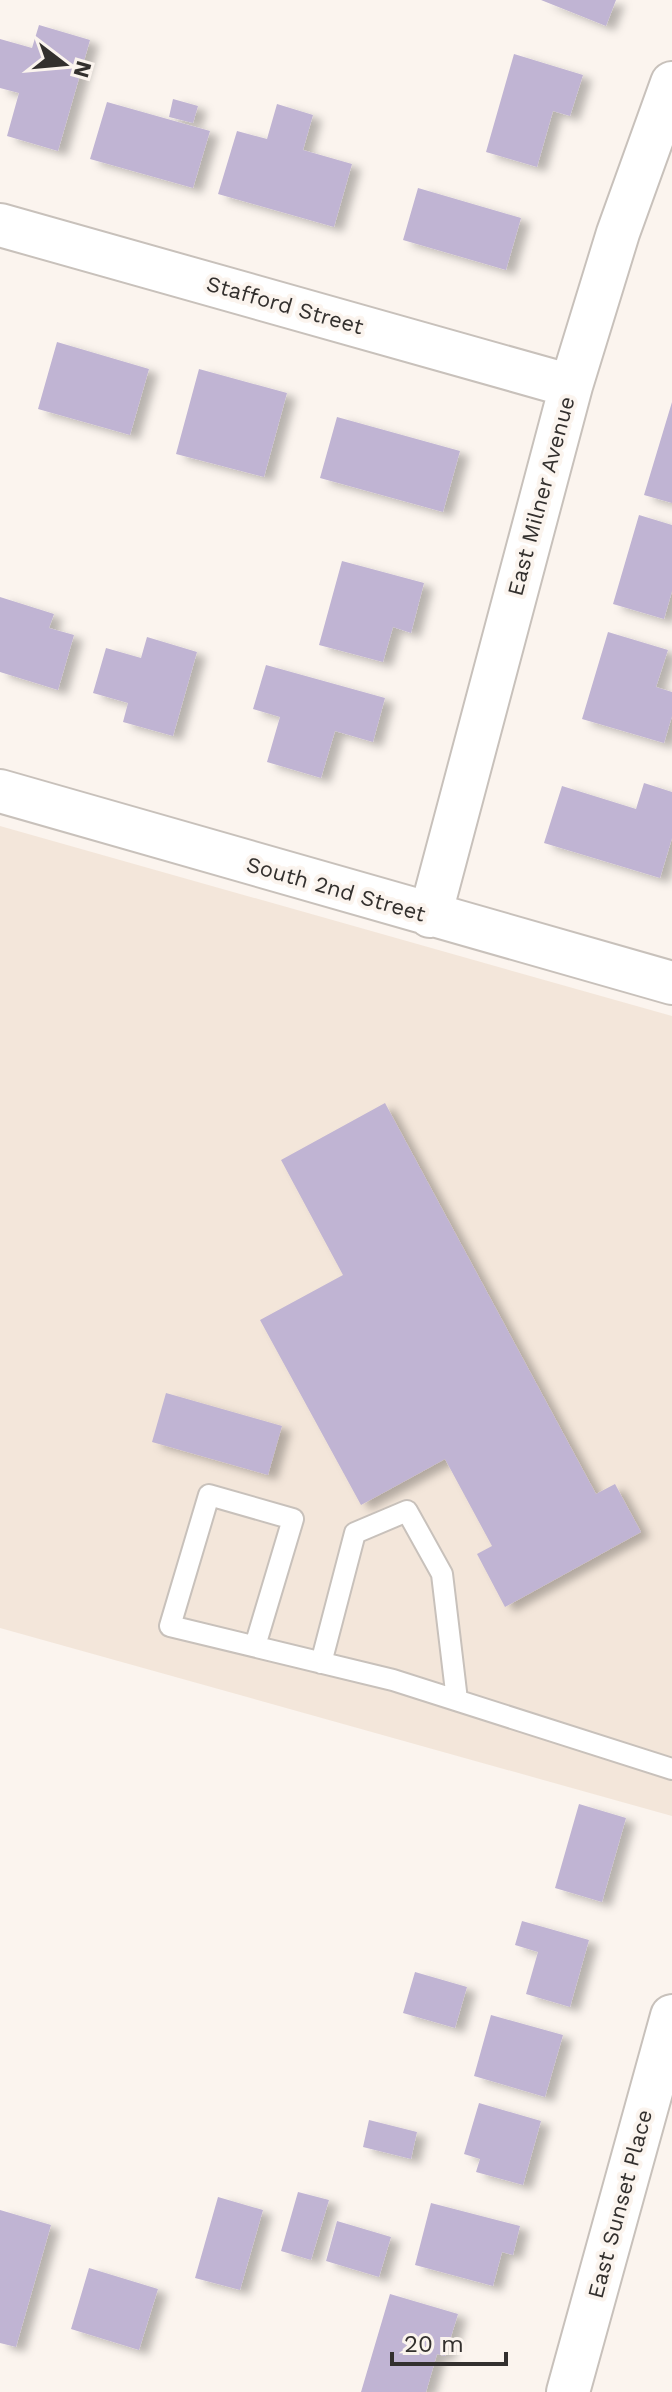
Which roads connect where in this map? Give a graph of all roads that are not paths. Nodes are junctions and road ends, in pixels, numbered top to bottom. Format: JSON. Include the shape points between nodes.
{"nodes":[{"id":1,"x":672,"y":83,"type":"edge"},
{"id":2,"x":0,"y":225,"type":"edge"},
{"id":3,"x":571,"y":386,"type":"junction"},
{"id":4,"x":0,"y":791,"type":"edge"},
{"id":5,"x":430,"y":916,"type":"junction"},
{"id":6,"x":672,"y":983,"type":"edge"},
{"id":7,"x":255,"y":1646,"type":"junction"},
{"id":8,"x":321,"y":1663,"type":"junction"},
{"id":9,"x":457,"y":1700,"type":"junction"},
{"id":10,"x":672,"y":1769,"type":"edge"},
{"id":11,"x":672,"y":2016,"type":"edge"},
{"id":12,"x":568,"y":2392,"type":"edge"}],
"edges":[{"from":1,"to":3,"type":"street","name":"East Milner Avenue"},
{"from":2,"to":3,"type":"street","name":"Stafford Street"},
{"from":3,"to":5,"type":"street","name":"East Milner Avenue"},
{"from":4,"to":5,"type":"street","name":"South 2nd Street"},
{"from":5,"to":6,"type":"street","name":"South 2nd Street"},
{"from":7,"to":7,"type":"lane","via":[[170,1626],[209,1495],[293,1519]]},
{"from":7,"to":8,"type":"lane"},
{"from":8,"to":9,"type":"lane"},
{"from":8,"to":9,"type":"lane","via":[[355,1533],[407,1511],[442,1574]]},
{"from":9,"to":10,"type":"lane"},
{"from":11,"to":12,"type":"street","name":"East Sunset Place"}]}
